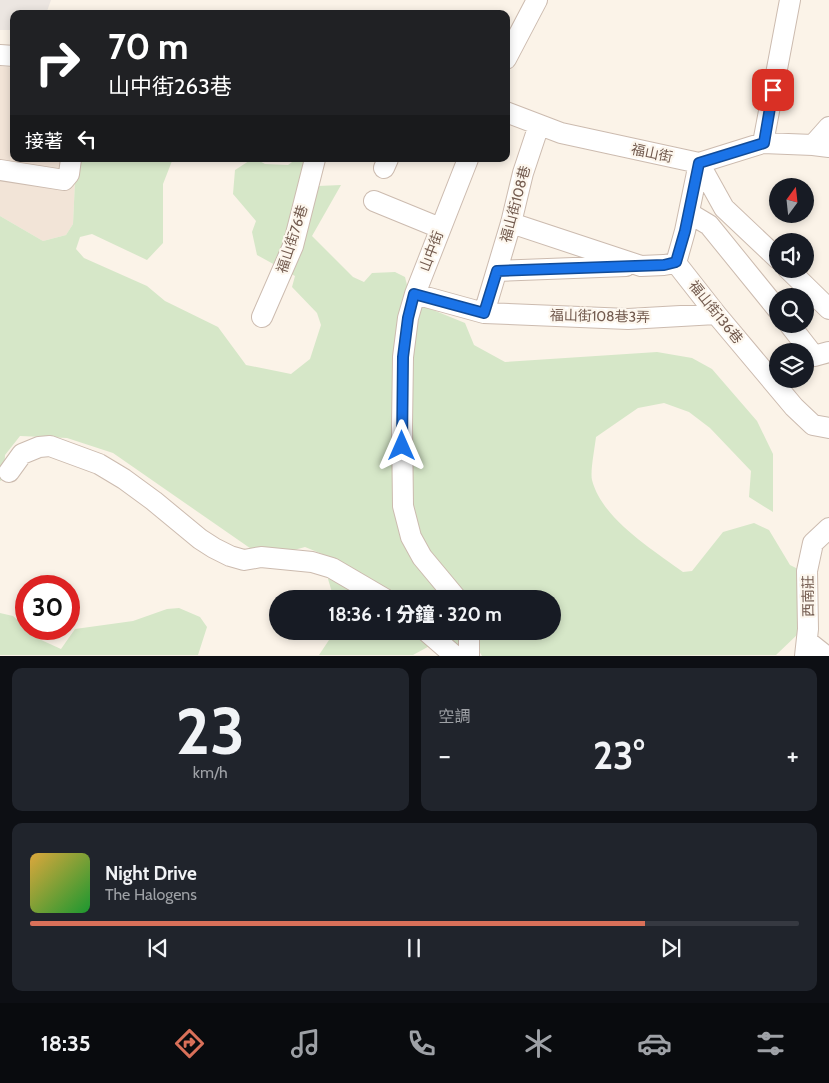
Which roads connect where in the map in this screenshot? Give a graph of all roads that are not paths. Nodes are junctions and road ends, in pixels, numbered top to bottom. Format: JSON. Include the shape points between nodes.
{"nodes":[{"id":1,"x":537,"y":0,"type":"edge"},
{"id":2,"x":790,"y":0,"type":"edge"},
{"id":3,"x":510,"y":51,"type":"edge"},
{"id":4,"x":510,"y":114,"type":"edge"},
{"id":5,"x":539,"y":125,"type":"junction"},
{"id":6,"x":829,"y":127,"type":"edge"},
{"id":7,"x":764,"y":143,"type":"junction"},
{"id":8,"x":821,"y":146,"type":"edge"},
{"id":9,"x":70,"y":162,"type":"edge"},
{"id":10,"x":315,"y":162,"type":"edge"},
{"id":11,"x":467,"y":162,"type":"edge"},
{"id":12,"x":699,"y":163,"type":"junction"},
{"id":13,"x":0,"y":170,"type":"edge"},
{"id":14,"x":374,"y":202,"type":"dead end"},
{"id":15,"x":688,"y":213,"type":"junction"},
{"id":16,"x":511,"y":223,"type":"junction"},
{"id":17,"x":440,"y":228,"type":"junction"},
{"id":18,"x":769,"y":250,"type":"edge"},
{"id":19,"x":676,"y":262,"type":"junction"},
{"id":20,"x":641,"y":266,"type":"junction"},
{"id":21,"x":497,"y":271,"type":"junction"},
{"id":22,"x":797,"y":278,"type":"edge"},
{"id":23,"x":414,"y":294,"type":"junction"},
{"id":24,"x":769,"y":299,"type":"edge"},
{"id":25,"x":829,"y":309,"type":"edge"},
{"id":26,"x":484,"y":313,"type":"junction"},
{"id":27,"x":716,"y":314,"type":"junction"},
{"id":28,"x":262,"y":317,"type":"dead end"},
{"id":29,"x":796,"y":333,"type":"edge"},
{"id":30,"x":829,"y":352,"type":"edge"},
{"id":31,"x":829,"y":428,"type":"edge"},
{"id":32,"x":9,"y":472,"type":"dead end"},
{"id":33,"x":829,"y":528,"type":"edge"},
{"id":34,"x":370,"y":590,"type":"edge"},
{"id":35,"x":450,"y":590,"type":"edge"},
{"id":36,"x":436,"y":640,"type":"edge"},
{"id":37,"x":469,"y":640,"type":"edge"},
{"id":38,"x":806,"y":648,"type":"edge"},
{"id":39,"x":455,"y":656,"type":"edge"},
{"id":40,"x":470,"y":656,"type":"edge"},
{"id":41,"x":826,"y":656,"type":"edge"}],
"edges":[{"from":1,"to":3,"type":"street"},
{"from":2,"to":7,"type":"street"},
{"from":4,"to":5,"type":"street","name":"福山街"},
{"from":5,"to":12,"type":"street","name":"福山街","via":[[561,133]]},
{"from":5,"to":16,"type":"street","name":"福山街108巷"},
{"from":6,"to":8,"type":"street"},
{"from":7,"to":8,"type":"street","name":"福山街"},
{"from":7,"to":12,"type":"street","name":"福山街"},
{"from":9,"to":13,"type":"street","via":[[64,180]]},
{"from":10,"to":28,"type":"street","name":"福山街76巷","via":[[293,246]]},
{"from":11,"to":17,"type":"street","name":"山中街"},
{"from":12,"to":15,"type":"street"},
{"from":12,"to":18,"type":"street","via":[[724,208]]},
{"from":14,"to":17,"type":"street"},
{"from":15,"to":19,"type":"street"},
{"from":15,"to":24,"type":"street","via":[[709,225]]},
{"from":16,"to":20,"type":"street"},
{"from":16,"to":21,"type":"street","name":"福山街108巷"},
{"from":17,"to":23,"type":"street","name":"山中街"},
{"from":19,"to":20,"type":"street"},
{"from":19,"to":27,"type":"street","name":"福山街136巷"},
{"from":20,"to":21,"type":"street"},
{"from":21,"to":26,"type":"street","name":"福山街108巷"},
{"from":22,"to":25,"type":"street"},
{"from":23,"to":26,"type":"street","name":"福山街108巷3弄"},
{"from":23,"to":35,"type":"street","name":"山中街","via":[[403,357],[403,506],[411,537],[422,557]]},
{"from":26,"to":27,"type":"street","name":"福山街108巷3弄","via":[[628,319]]},
{"from":27,"to":31,"type":"street","name":"福山街136巷","via":[[794,406],[813,425]]},
{"from":29,"to":30,"type":"street","via":[[814,356]]},
{"from":32,"to":34,"type":"street","via":[[22,454],[39,446],[50,446],[99,464],[124,479],[200,539],[230,556],[244,560],[261,557],[312,562],[332,568]]},
{"from":33,"to":38,"type":"street","name":"西南莊","via":[[813,543],[806,572]]},
{"from":36,"to":39,"type":"street"},
{"from":37,"to":40,"type":"street"},
{"from":38,"to":41,"type":"street","name":"西南莊"}]}
